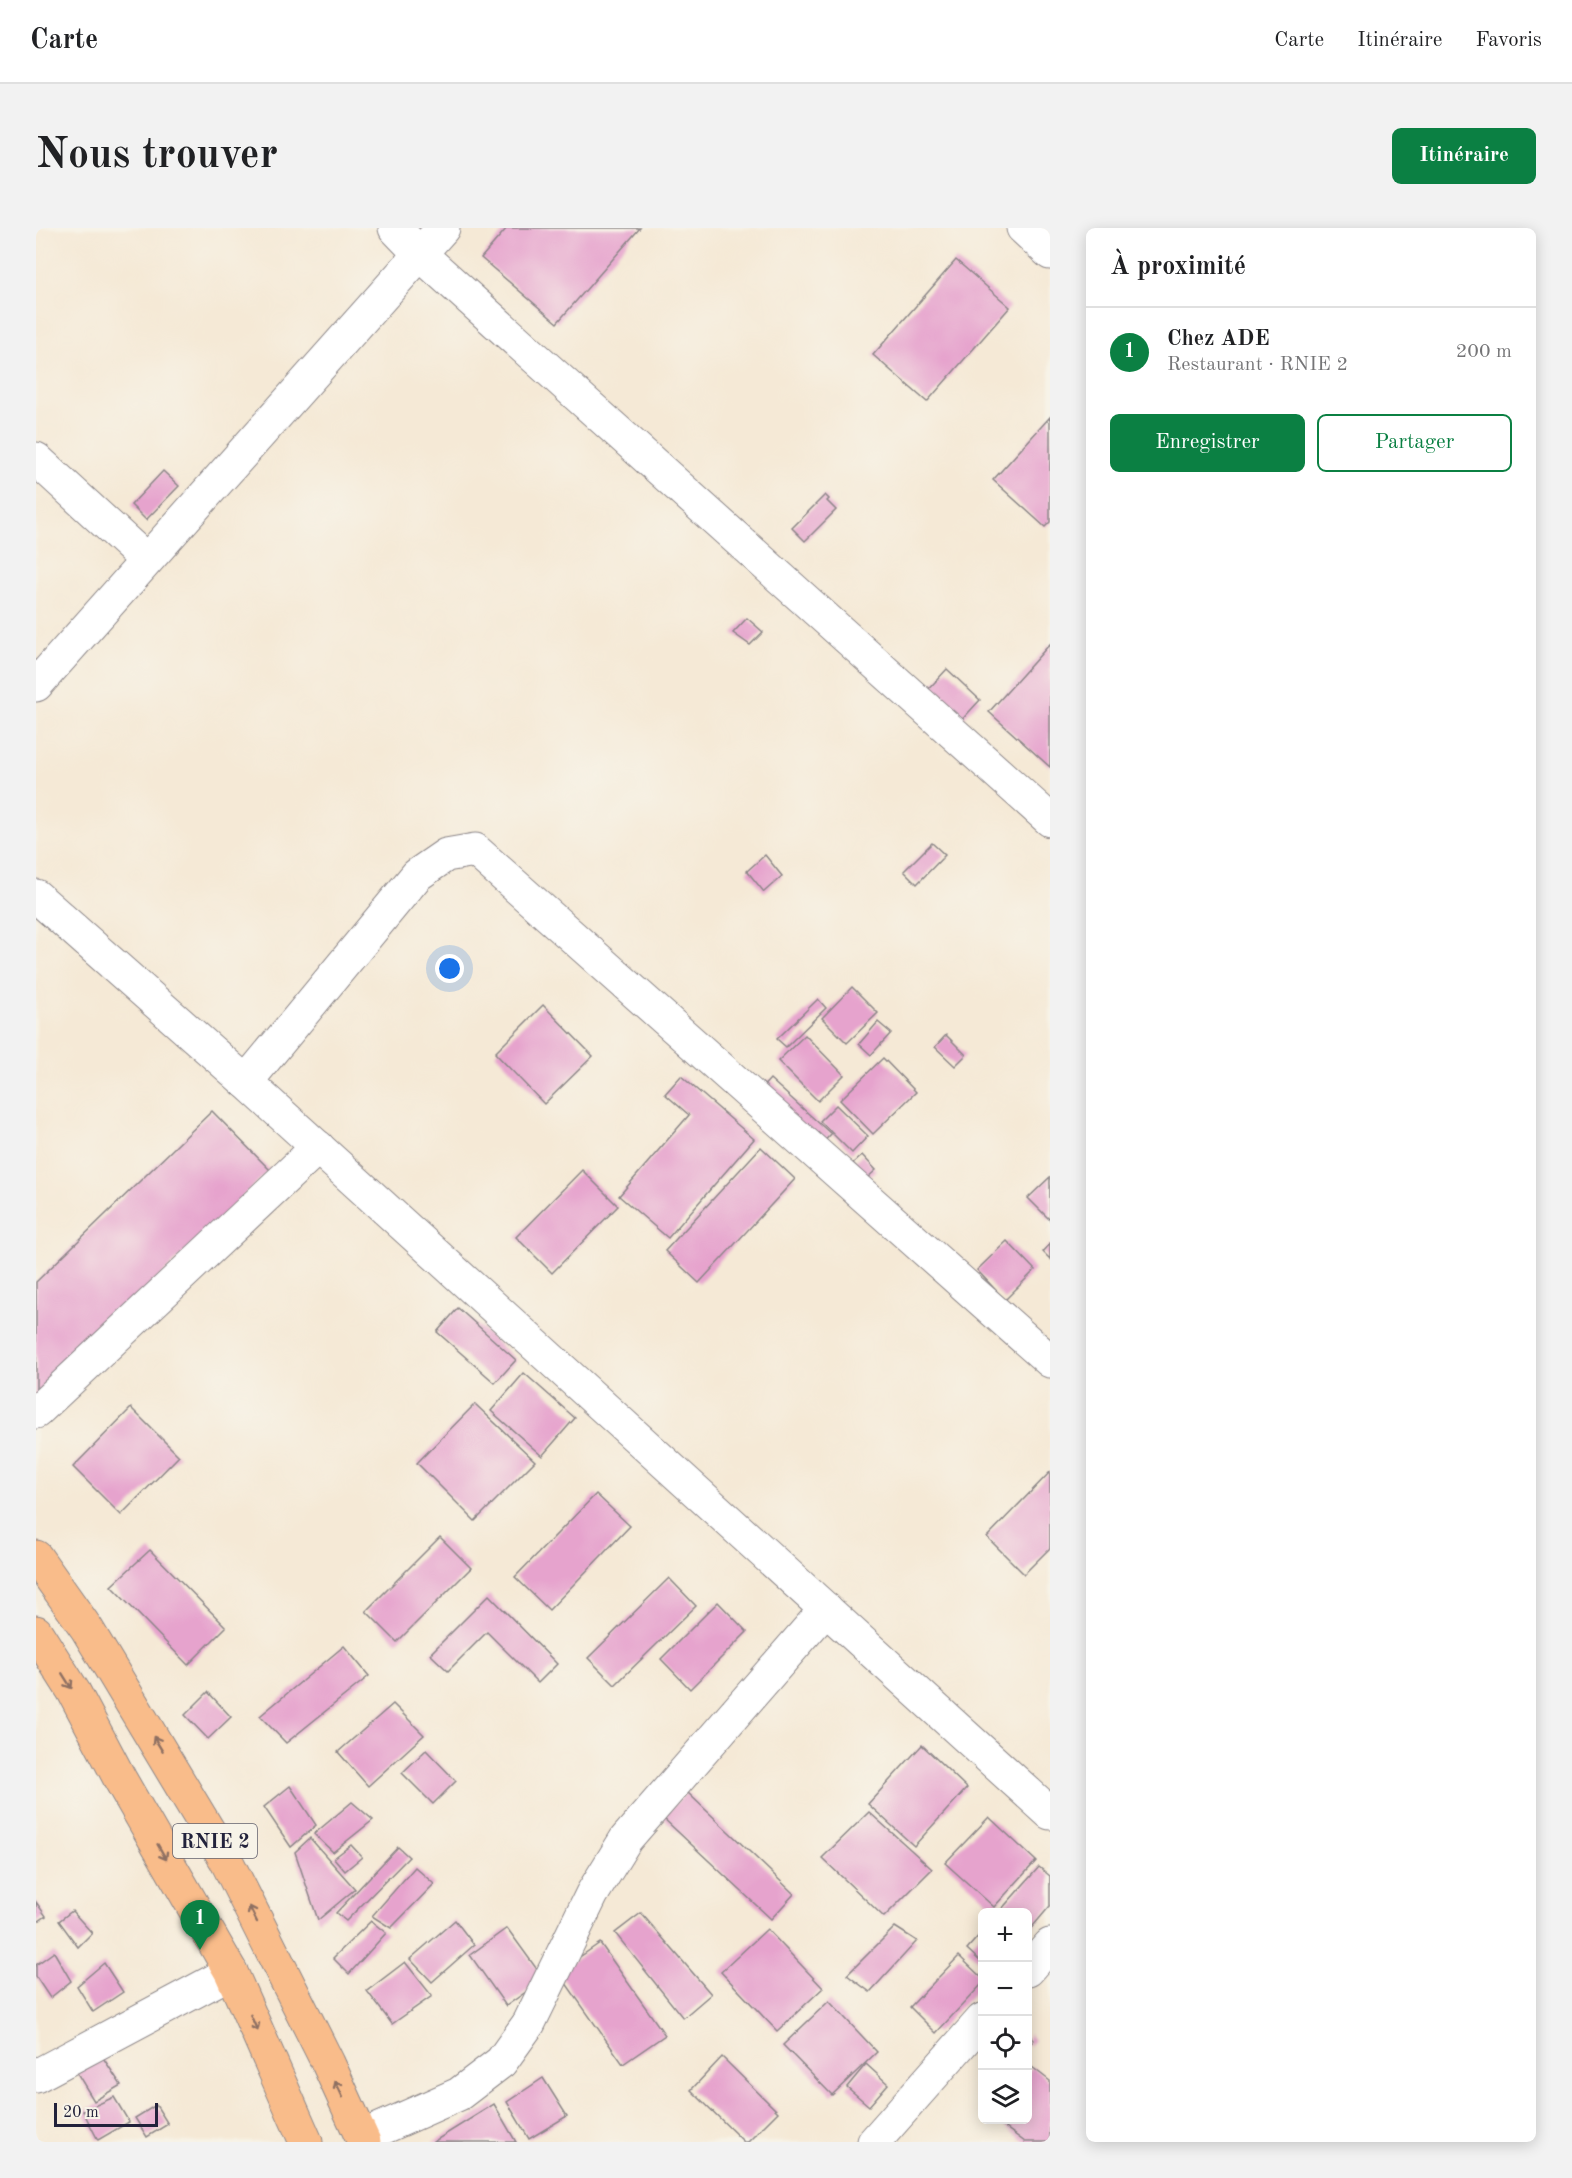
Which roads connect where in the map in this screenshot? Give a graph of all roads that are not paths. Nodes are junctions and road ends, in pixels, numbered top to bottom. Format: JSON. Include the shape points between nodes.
{"nodes":[{"id":1,"x":395,"y":228,"type":"edge"},
{"id":2,"x":444,"y":228,"type":"edge"},
{"id":3,"x":1023,"y":228,"type":"edge"},
{"id":4,"x":1050,"y":253,"type":"edge"},
{"id":5,"x":420,"y":254,"type":"junction"},
{"id":6,"x":36,"y":459,"type":"edge"},
{"id":7,"x":146,"y":560,"type":"junction"},
{"id":8,"x":36,"y":685,"type":"edge"},
{"id":9,"x":1050,"y":820,"type":"edge"},
{"id":10,"x":36,"y":896,"type":"edge"},
{"id":11,"x":246,"y":1082,"type":"junction"},
{"id":12,"x":318,"y":1147,"type":"junction"},
{"id":13,"x":1050,"y":1361,"type":"edge"},
{"id":14,"x":36,"y":1412,"type":"edge"},
{"id":15,"x":36,"y":1557,"type":"edge"},
{"id":16,"x":826,"y":1609,"type":"junction"},
{"id":17,"x":36,"y":1632,"type":"edge"},
{"id":18,"x":1050,"y":1813,"type":"edge"},
{"id":19,"x":1050,"y":1945,"type":"edge"},
{"id":20,"x":1032,"y":1965,"type":"edge"},
{"id":21,"x":231,"y":1972,"type":"junction"},
{"id":22,"x":978,"y":2025,"type":"edge"},
{"id":23,"x":36,"y":2076,"type":"edge"},
{"id":24,"x":363,"y":2140,"type":"edge"},
{"id":25,"x":306,"y":2142,"type":"edge"},
{"id":26,"x":874,"y":2142,"type":"edge"}],
"edges":[{"from":1,"to":5,"type":"street"},
{"from":2,"to":5,"type":"street"},
{"from":3,"to":4,"type":"street"},
{"from":5,"to":7,"type":"street"},
{"from":5,"to":9,"type":"street"},
{"from":6,"to":7,"type":"street"},
{"from":7,"to":8,"type":"street"},
{"from":10,"to":11,"type":"street"},
{"from":11,"to":12,"type":"street"},
{"from":11,"to":13,"type":"street","via":[[417,875],[446,855],[475,850]]},
{"from":12,"to":14,"type":"street"},
{"from":12,"to":16,"type":"street"},
{"from":24,"to":15,"type":"highway","name":"RNIE 2","number":"RNIE 2","one_way":true,"via":[[226,1860],[87,1629]]},
{"from":16,"to":18,"type":"street"},
{"from":16,"to":24,"type":"street","via":[[626,1839],[592,1894],[529,2023],[501,2062],[459,2094]]},
{"from":17,"to":21,"type":"highway","name":"RNIE 2","number":"RNIE 2","one_way":true,"via":[[74,1692]]},
{"from":19,"to":20,"type":"street"},
{"from":21,"to":23,"type":"street"},
{"from":21,"to":25,"type":"highway","name":"RNIE 2","number":"RNIE 2","one_way":true},
{"from":22,"to":26,"type":"street"}]}
